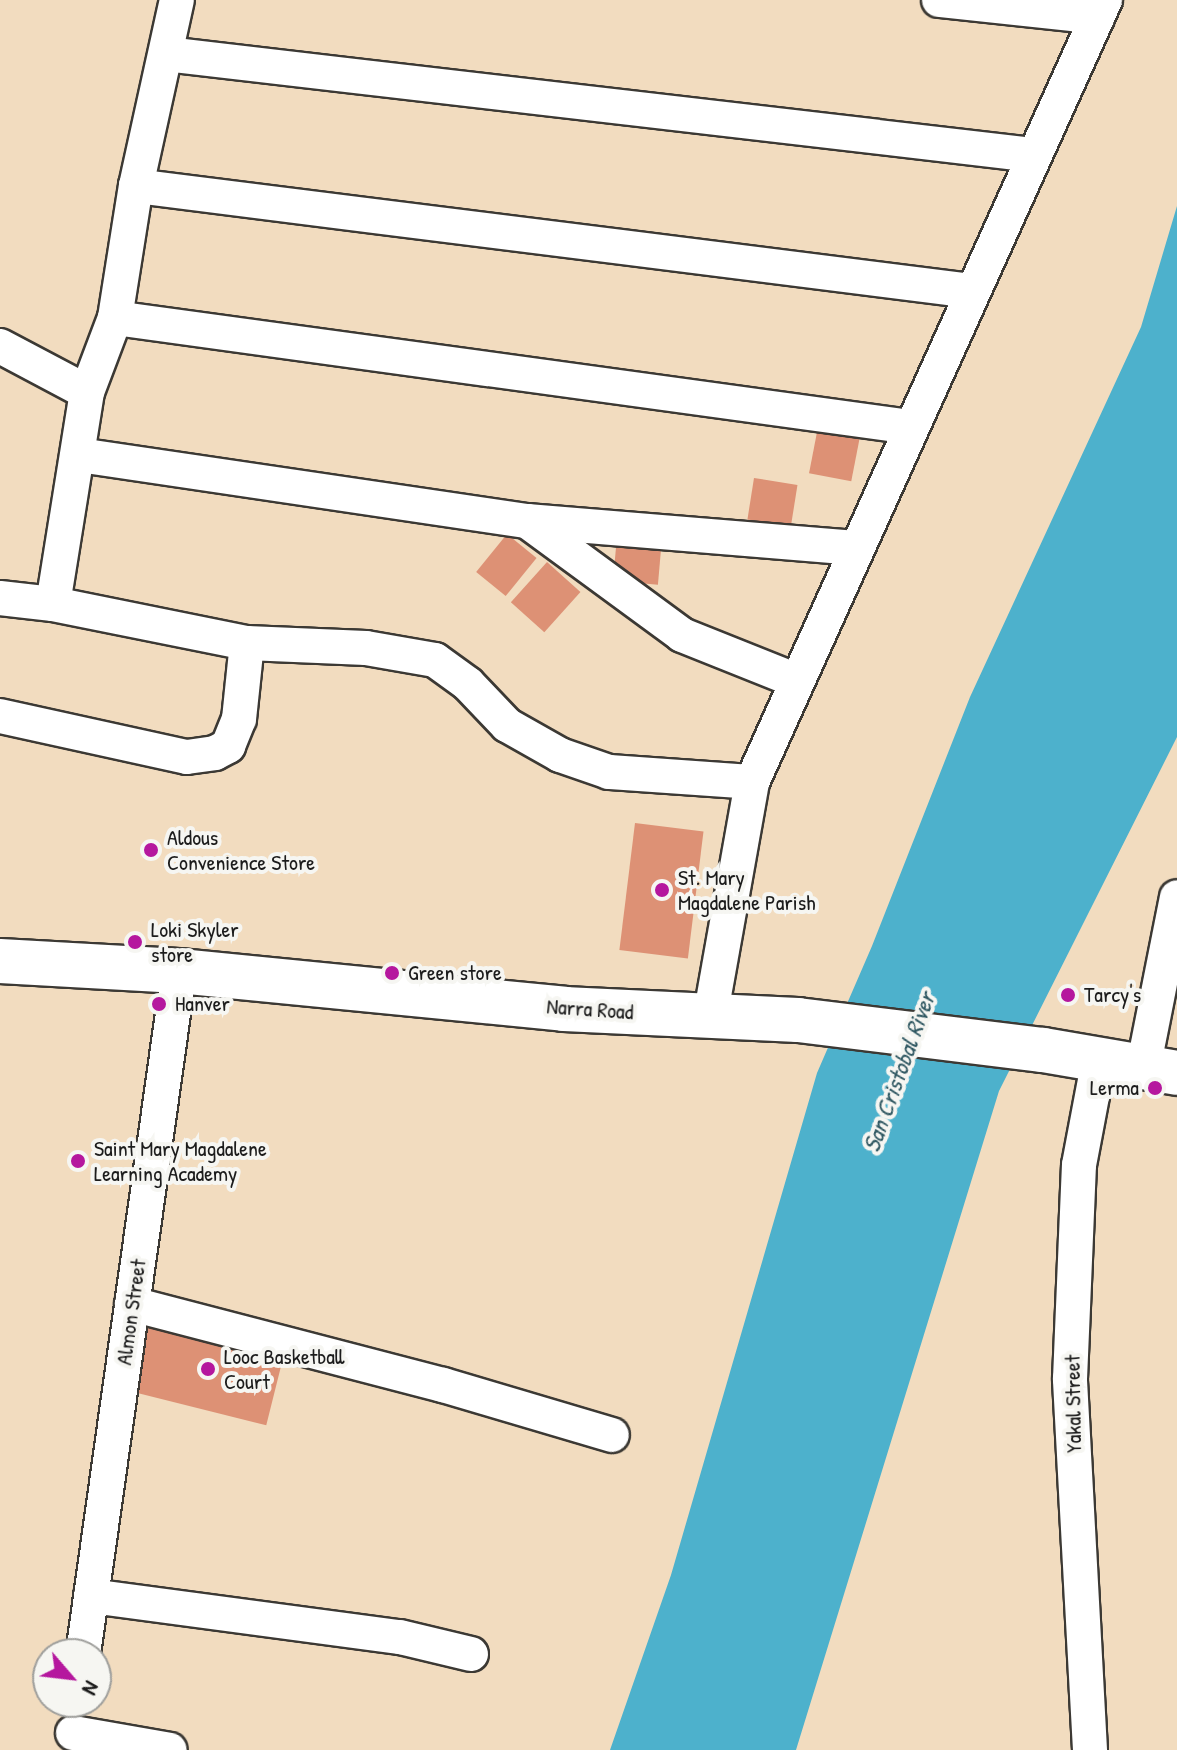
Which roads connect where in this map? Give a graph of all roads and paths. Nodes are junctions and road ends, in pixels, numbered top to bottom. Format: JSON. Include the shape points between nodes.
{"nodes":[{"id":1,"x":177,"y":0,"type":"edge"},
{"id":2,"x":939,"y":0,"type":"edge"},
{"id":3,"x":1101,"y":8,"type":"edge"},
{"id":4,"x":166,"y":54,"type":"junction"},
{"id":5,"x":1034,"y":155,"type":"junction"},
{"id":6,"x":136,"y":186,"type":"junction"},
{"id":7,"x":972,"y":291,"type":"junction"},
{"id":8,"x":115,"y":318,"type":"junction"},
{"id":9,"x":0,"y":346,"type":"edge"},
{"id":10,"x":87,"y":392,"type":"junction"},
{"id":11,"x":911,"y":427,"type":"junction"},
{"id":12,"x":79,"y":455,"type":"junction"},
{"id":13,"x":527,"y":521,"type":"junction"},
{"id":14,"x":856,"y":548,"type":"junction"},
{"id":15,"x":0,"y":598,"type":"edge"},
{"id":16,"x":53,"y":604,"type":"junction"},
{"id":17,"x":247,"y":643,"type":"junction"},
{"id":18,"x":797,"y":681,"type":"junction"},
{"id":19,"x":0,"y":716,"type":"edge"},
{"id":20,"x":752,"y":782,"type":"junction"},
{"id":21,"x":1177,"y":897,"type":"edge"},
{"id":22,"x":0,"y":961,"type":"edge"},
{"id":23,"x":179,"y":971,"type":"junction"},
{"id":24,"x":710,"y":1018,"type":"junction"},
{"id":25,"x":1099,"y":1059,"type":"junction"},
{"id":26,"x":1160,"y":1071,"type":"edge"},
{"id":27,"x":132,"y":1304,"type":"junction"},
{"id":28,"x":612,"y":1435,"type":"dead end"},
{"id":29,"x":91,"y":1596,"type":"junction"},
{"id":30,"x":85,"y":1638,"type":"edge"},
{"id":31,"x":471,"y":1654,"type":"dead end"},
{"id":32,"x":73,"y":1728,"type":"edge"},
{"id":33,"x":170,"y":1750,"type":"edge"},
{"id":34,"x":1090,"y":1750,"type":"edge"}],
"edges":[{"from":1,"to":4,"type":"street"},
{"from":2,"to":3,"type":"street"},
{"from":3,"to":5,"type":"street"},
{"from":4,"to":5,"type":"street"},
{"from":4,"to":6,"type":"street"},
{"from":5,"to":7,"type":"street"},
{"from":6,"to":7,"type":"street"},
{"from":6,"to":8,"type":"street"},
{"from":7,"to":11,"type":"street"},
{"from":8,"to":10,"type":"street"},
{"from":8,"to":11,"type":"street"},
{"from":9,"to":10,"type":"street"},
{"from":10,"to":12,"type":"street"},
{"from":11,"to":14,"type":"street"},
{"from":12,"to":13,"type":"street"},
{"from":12,"to":16,"type":"street"},
{"from":13,"to":14,"type":"street"},
{"from":13,"to":18,"type":"street","via":[[682,635]]},
{"from":14,"to":18,"type":"street"},
{"from":15,"to":16,"type":"street"},
{"from":16,"to":17,"type":"street"},
{"from":17,"to":19,"type":"street","via":[[239,719],[228,746],[215,753],[187,757]]},
{"from":17,"to":20,"type":"street","via":[[366,648],[435,660],[468,684],[507,725],[560,755],[609,772]]},
{"from":18,"to":20,"type":"street"},
{"from":20,"to":24,"type":"street"},
{"from":21,"to":26,"type":"street"},
{"from":22,"to":23,"type":"main road","name":"Narra Road"},
{"from":23,"to":24,"type":"main road","name":"Narra Road"},
{"from":23,"to":27,"type":"street","name":"Almon Street"},
{"from":24,"to":25,"type":"main road","name":"Narra Road","via":[[798,1020]]},
{"from":25,"to":26,"type":"main road","name":"Narra Road"},
{"from":25,"to":34,"type":"street","name":"Yakal Street","via":[[1079,1165],[1070,1379]]},
{"from":27,"to":28,"type":"street"},
{"from":27,"to":29,"type":"street","name":"Almon Street"},
{"from":29,"to":30,"type":"street","name":"Almon Street"},
{"from":29,"to":31,"type":"street","via":[[400,1637]]},
{"from":32,"to":33,"type":"street"}]}
